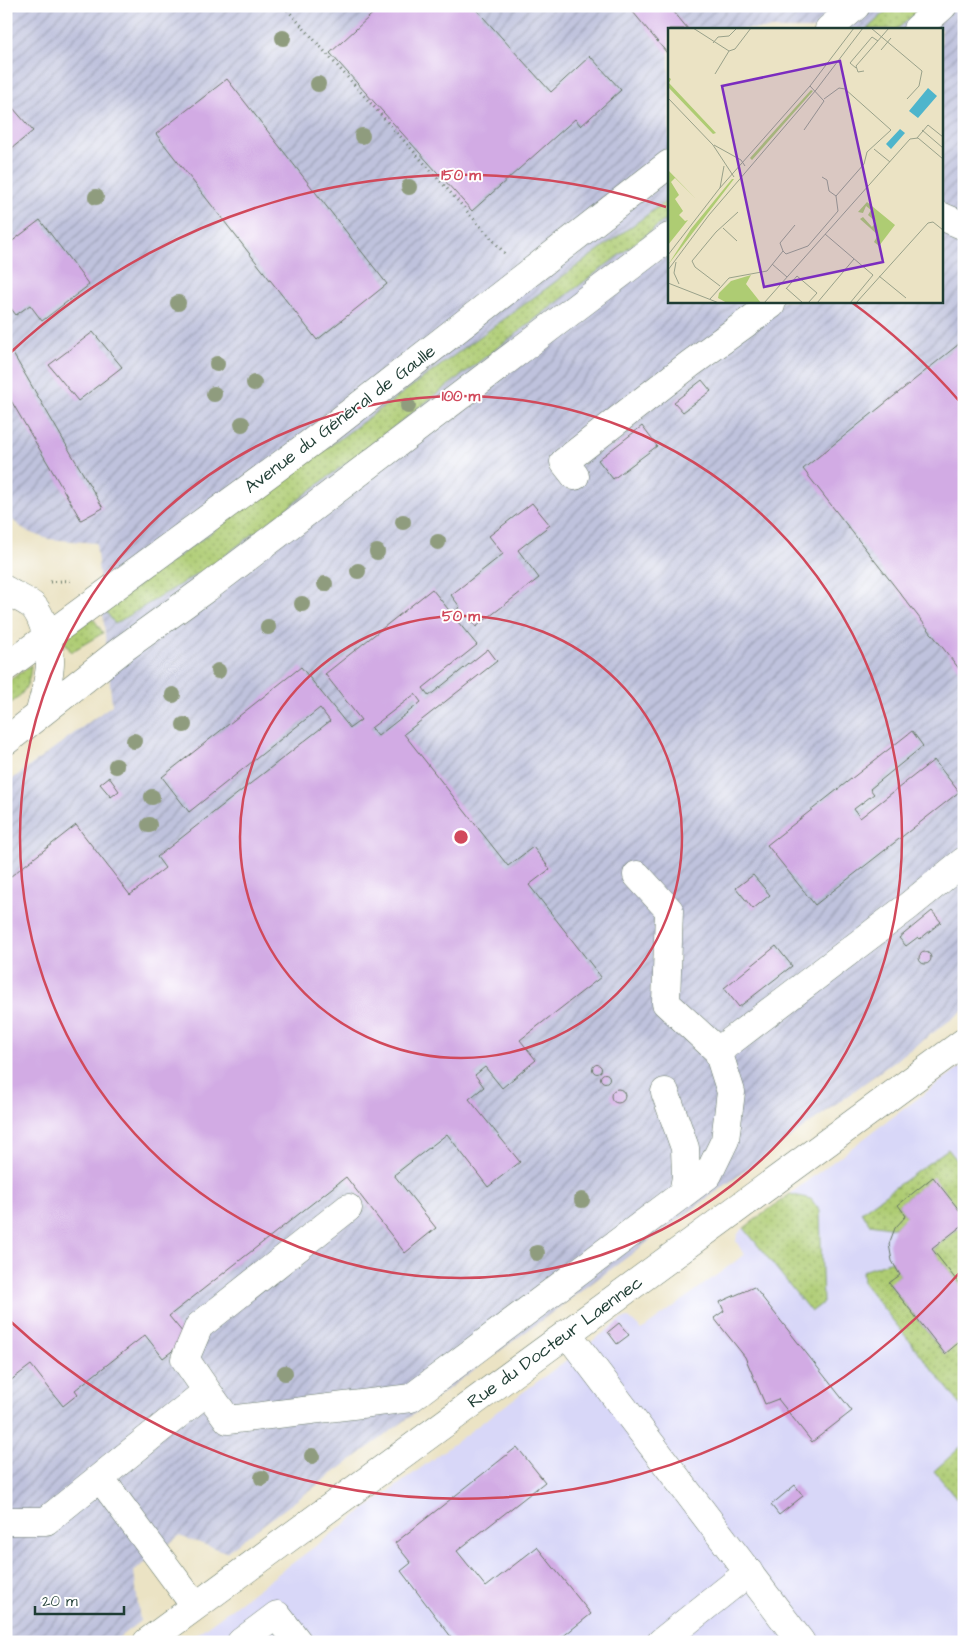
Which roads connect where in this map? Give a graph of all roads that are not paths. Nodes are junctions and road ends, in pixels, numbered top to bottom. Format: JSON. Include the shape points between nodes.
{"nodes":[{"id":1,"x":856,"y":6,"type":"edge"},
{"id":2,"x":943,"y":6,"type":"edge"},
{"id":3,"x":830,"y":28,"type":"edge"},
{"id":4,"x":918,"y":28,"type":"edge"},
{"id":5,"x":668,"y":165,"type":"edge"},
{"id":6,"x":942,"y":216,"type":"edge"},
{"id":7,"x":964,"y":226,"type":"edge"},
{"id":8,"x":668,"y":239,"type":"edge"},
{"id":9,"x":772,"y":302,"type":"edge"},
{"id":10,"x":575,"y":476,"type":"dead end"},
{"id":11,"x":6,"y":590,"type":"edge"},
{"id":12,"x":47,"y":637,"type":"junction"},
{"id":13,"x":6,"y":668,"type":"edge"},
{"id":14,"x":39,"y":715,"type":"junction"},
{"id":15,"x":6,"y":741,"type":"edge"},
{"id":16,"x":964,"y":861,"type":"edge"},
{"id":17,"x":638,"y":875,"type":"dead end"},
{"id":18,"x":964,"y":1042,"type":"edge"},
{"id":19,"x":718,"y":1051,"type":"junction"},
{"id":20,"x":665,"y":1092,"type":"dead end"},
{"id":21,"x":683,"y":1193,"type":"junction"},
{"id":22,"x":348,"y":1208,"type":"dead end"},
{"id":23,"x":567,"y":1333,"type":"junction"},
{"id":24,"x":208,"y":1391,"type":"junction"},
{"id":25,"x":101,"y":1479,"type":"junction"},
{"id":26,"x":6,"y":1521,"type":"edge"},
{"id":27,"x":749,"y":1572,"type":"junction"},
{"id":28,"x":195,"y":1606,"type":"junction"},
{"id":29,"x":147,"y":1642,"type":"edge"},
{"id":30,"x":241,"y":1642,"type":"edge"},
{"id":31,"x":298,"y":1642,"type":"edge"},
{"id":32,"x":661,"y":1642,"type":"edge"},
{"id":33,"x":802,"y":1642,"type":"edge"}],
"edges":[{"from":1,"to":3,"type":"main road"},
{"from":2,"to":4,"type":"main road"},
{"from":5,"to":12,"type":"main road","name":"Avenue du Général de Gaulle","via":[[328,430]]},
{"from":6,"to":7,"type":"main road"},
{"from":8,"to":14,"type":"main road"},
{"from":9,"to":10,"type":"main road","via":[[564,462]]},
{"from":11,"to":12,"type":"main road","via":[[34,606]]},
{"from":12,"to":13,"type":"main road","name":"Avenue du Général de Gaulle"},
{"from":12,"to":14,"type":"main road","via":[[51,667]]},
{"from":14,"to":15,"type":"main road"},
{"from":16,"to":19,"type":"main road"},
{"from":17,"to":19,"type":"main road","via":[[669,910],[666,1003]]},
{"from":18,"to":23,"type":"main road","name":"Rue du Docteur Laennec"},
{"from":19,"to":21,"type":"main road","via":[[732,1092],[725,1140],[708,1175]]},
{"from":20,"to":21,"type":"main road","via":[[685,1148]]},
{"from":21,"to":24,"type":"main road","via":[[411,1398],[228,1420]]},
{"from":22,"to":24,"type":"main road","via":[[199,1326],[185,1359]]},
{"from":23,"to":27,"type":"main road"},
{"from":23,"to":28,"type":"main road","name":"Rue du Docteur Laennec"},
{"from":24,"to":25,"type":"main road"},
{"from":25,"to":26,"type":"main road","via":[[46,1521]]},
{"from":25,"to":28,"type":"main road"},
{"from":27,"to":32,"type":"main road"},
{"from":27,"to":33,"type":"main road"},
{"from":28,"to":29,"type":"main road","name":"Rue du Docteur Laennec"},
{"from":30,"to":31,"type":"main road","via":[[277,1615]]}]}
